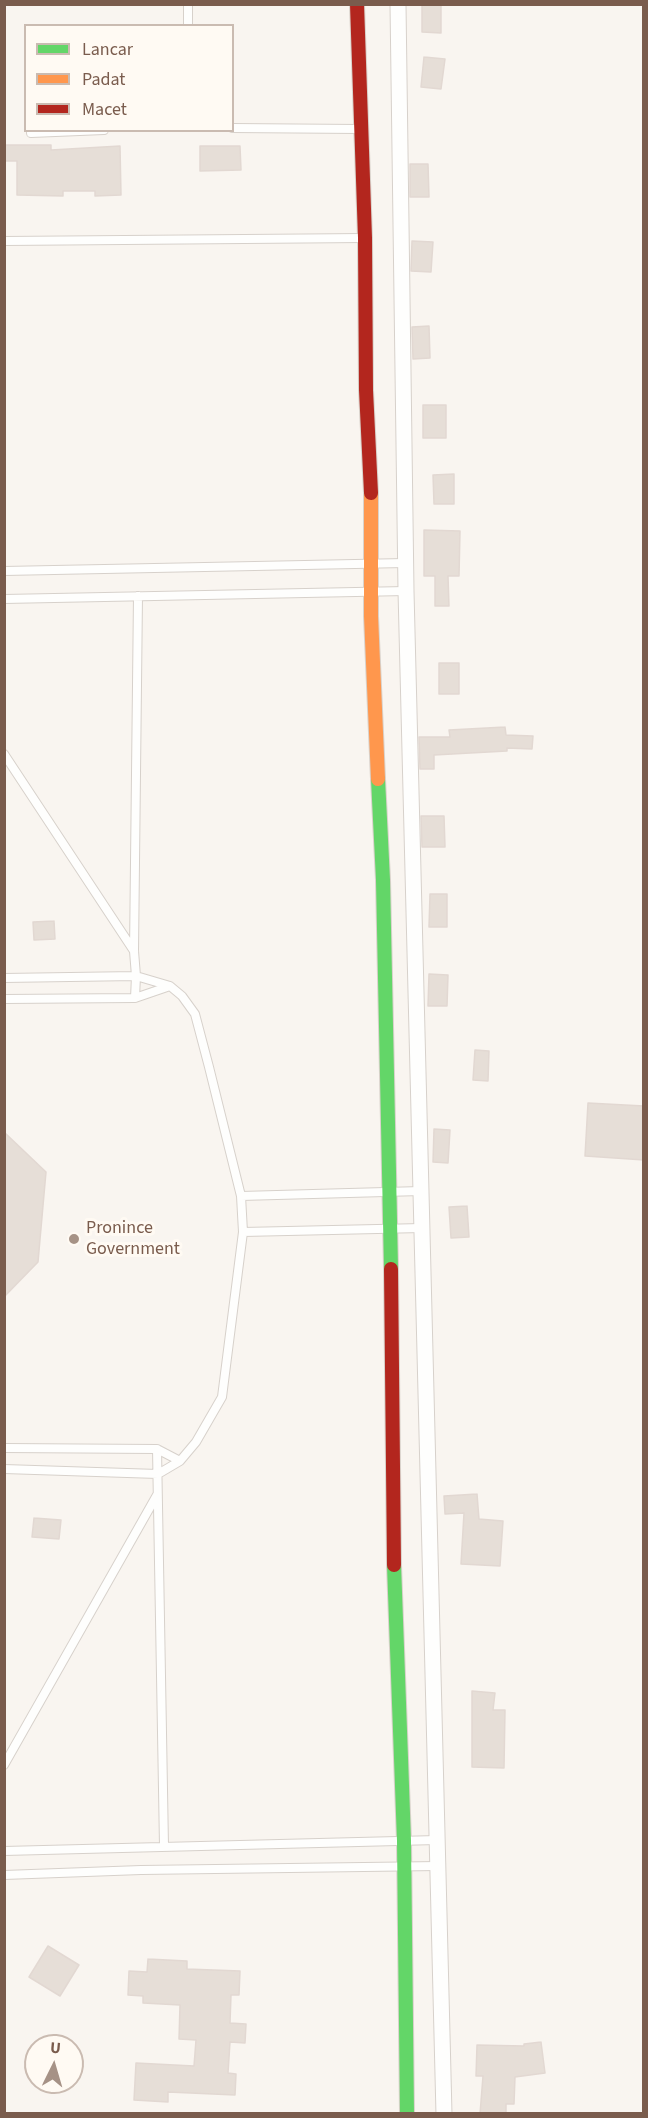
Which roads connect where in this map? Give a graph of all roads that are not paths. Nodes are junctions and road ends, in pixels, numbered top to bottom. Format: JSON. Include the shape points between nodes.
{"nodes":[{"id":1,"x":188,"y":4,"type":"edge"},
{"id":2,"x":357,"y":4,"type":"edge"},
{"id":3,"x":398,"y":4,"type":"edge"},
{"id":4,"x":189,"y":24,"type":"edge"},
{"id":5,"x":234,"y":128,"type":"edge"},
{"id":6,"x":360,"y":129,"type":"junction"},
{"id":7,"x":55,"y":132,"type":"edge"},
{"id":8,"x":31,"y":133,"type":"dead end"},
{"id":9,"x":365,"y":238,"type":"junction"},
{"id":10,"x":4,"y":242,"type":"edge"},
{"id":11,"x":405,"y":563,"type":"junction"},
{"id":12,"x":372,"y":564,"type":"junction"},
{"id":13,"x":4,"y":571,"type":"edge"},
{"id":14,"x":406,"y":591,"type":"junction"},
{"id":15,"x":371,"y":592,"type":"junction"},
{"id":16,"x":138,"y":596,"type":"junction"},
{"id":17,"x":4,"y":599,"type":"edge"},
{"id":18,"x":4,"y":754,"type":"edge"},
{"id":19,"x":134,"y":951,"type":"junction"},
{"id":20,"x":136,"y":976,"type":"junction"},
{"id":21,"x":4,"y":978,"type":"edge"},
{"id":22,"x":170,"y":986,"type":"junction"},
{"id":23,"x":135,"y":998,"type":"junction"},
{"id":24,"x":4,"y":999,"type":"edge"},
{"id":25,"x":389,"y":1191,"type":"junction"},
{"id":26,"x":421,"y":1191,"type":"junction"},
{"id":27,"x":241,"y":1196,"type":"junction"},
{"id":28,"x":422,"y":1228,"type":"junction"},
{"id":29,"x":390,"y":1229,"type":"junction"},
{"id":30,"x":243,"y":1232,"type":"junction"},
{"id":31,"x":4,"y":1448,"type":"edge"},
{"id":32,"x":157,"y":1449,"type":"junction"},
{"id":33,"x":180,"y":1461,"type":"junction"},
{"id":34,"x":4,"y":1469,"type":"edge"},
{"id":35,"x":158,"y":1474,"type":"junction"},
{"id":36,"x":158,"y":1493,"type":"junction"},
{"id":37,"x":4,"y":1765,"type":"edge"},
{"id":38,"x":437,"y":1840,"type":"junction"},
{"id":39,"x":404,"y":1841,"type":"junction"},
{"id":40,"x":164,"y":1846,"type":"junction"},
{"id":41,"x":4,"y":1851,"type":"edge"},
{"id":42,"x":404,"y":1866,"type":"junction"},
{"id":43,"x":438,"y":1866,"type":"junction"},
{"id":44,"x":4,"y":1875,"type":"edge"},
{"id":45,"x":407,"y":2114,"type":"edge"},
{"id":46,"x":444,"y":2114,"type":"edge"}],
"edges":[{"from":1,"to":4,"type":"lane"},
{"from":2,"to":6,"type":"street"},
{"from":3,"to":11,"type":"street"},
{"from":5,"to":6,"type":"lane"},
{"from":6,"to":9,"type":"street"},
{"from":7,"to":8,"type":"lane"},
{"from":9,"to":10,"type":"lane"},
{"from":9,"to":12,"type":"street"},
{"from":11,"to":12,"type":"lane"},
{"from":11,"to":14,"type":"street"},
{"from":12,"to":13,"type":"lane"},
{"from":12,"to":15,"type":"street"},
{"from":14,"to":15,"type":"lane"},
{"from":14,"to":26,"type":"street"},
{"from":15,"to":16,"type":"lane"},
{"from":15,"to":25,"type":"street"},
{"from":16,"to":17,"type":"lane"},
{"from":16,"to":19,"type":"lane"},
{"from":18,"to":19,"type":"lane"},
{"from":19,"to":20,"type":"lane"},
{"from":20,"to":21,"type":"lane"},
{"from":20,"to":22,"type":"lane"},
{"from":20,"to":23,"type":"lane"},
{"from":22,"to":23,"type":"lane"},
{"from":22,"to":27,"type":"lane","via":[[195,1014]]},
{"from":23,"to":24,"type":"lane"},
{"from":25,"to":26,"type":"lane"},
{"from":25,"to":27,"type":"lane"},
{"from":25,"to":29,"type":"street"},
{"from":26,"to":28,"type":"street"},
{"from":27,"to":30,"type":"lane"},
{"from":28,"to":29,"type":"lane"},
{"from":28,"to":38,"type":"street"},
{"from":29,"to":30,"type":"lane"},
{"from":29,"to":39,"type":"street","via":[[393,1546]]},
{"from":30,"to":33,"type":"lane","via":[[222,1397]]},
{"from":31,"to":32,"type":"lane"},
{"from":32,"to":33,"type":"lane"},
{"from":32,"to":35,"type":"lane"},
{"from":33,"to":35,"type":"lane"},
{"from":34,"to":35,"type":"lane"},
{"from":35,"to":36,"type":"lane"},
{"from":36,"to":37,"type":"lane"},
{"from":36,"to":40,"type":"lane"},
{"from":38,"to":39,"type":"lane"},
{"from":38,"to":43,"type":"street"},
{"from":39,"to":40,"type":"lane"},
{"from":39,"to":42,"type":"street"},
{"from":40,"to":41,"type":"lane"},
{"from":42,"to":43,"type":"lane"},
{"from":42,"to":44,"type":"lane"},
{"from":42,"to":45,"type":"street"},
{"from":43,"to":46,"type":"street"}]}
